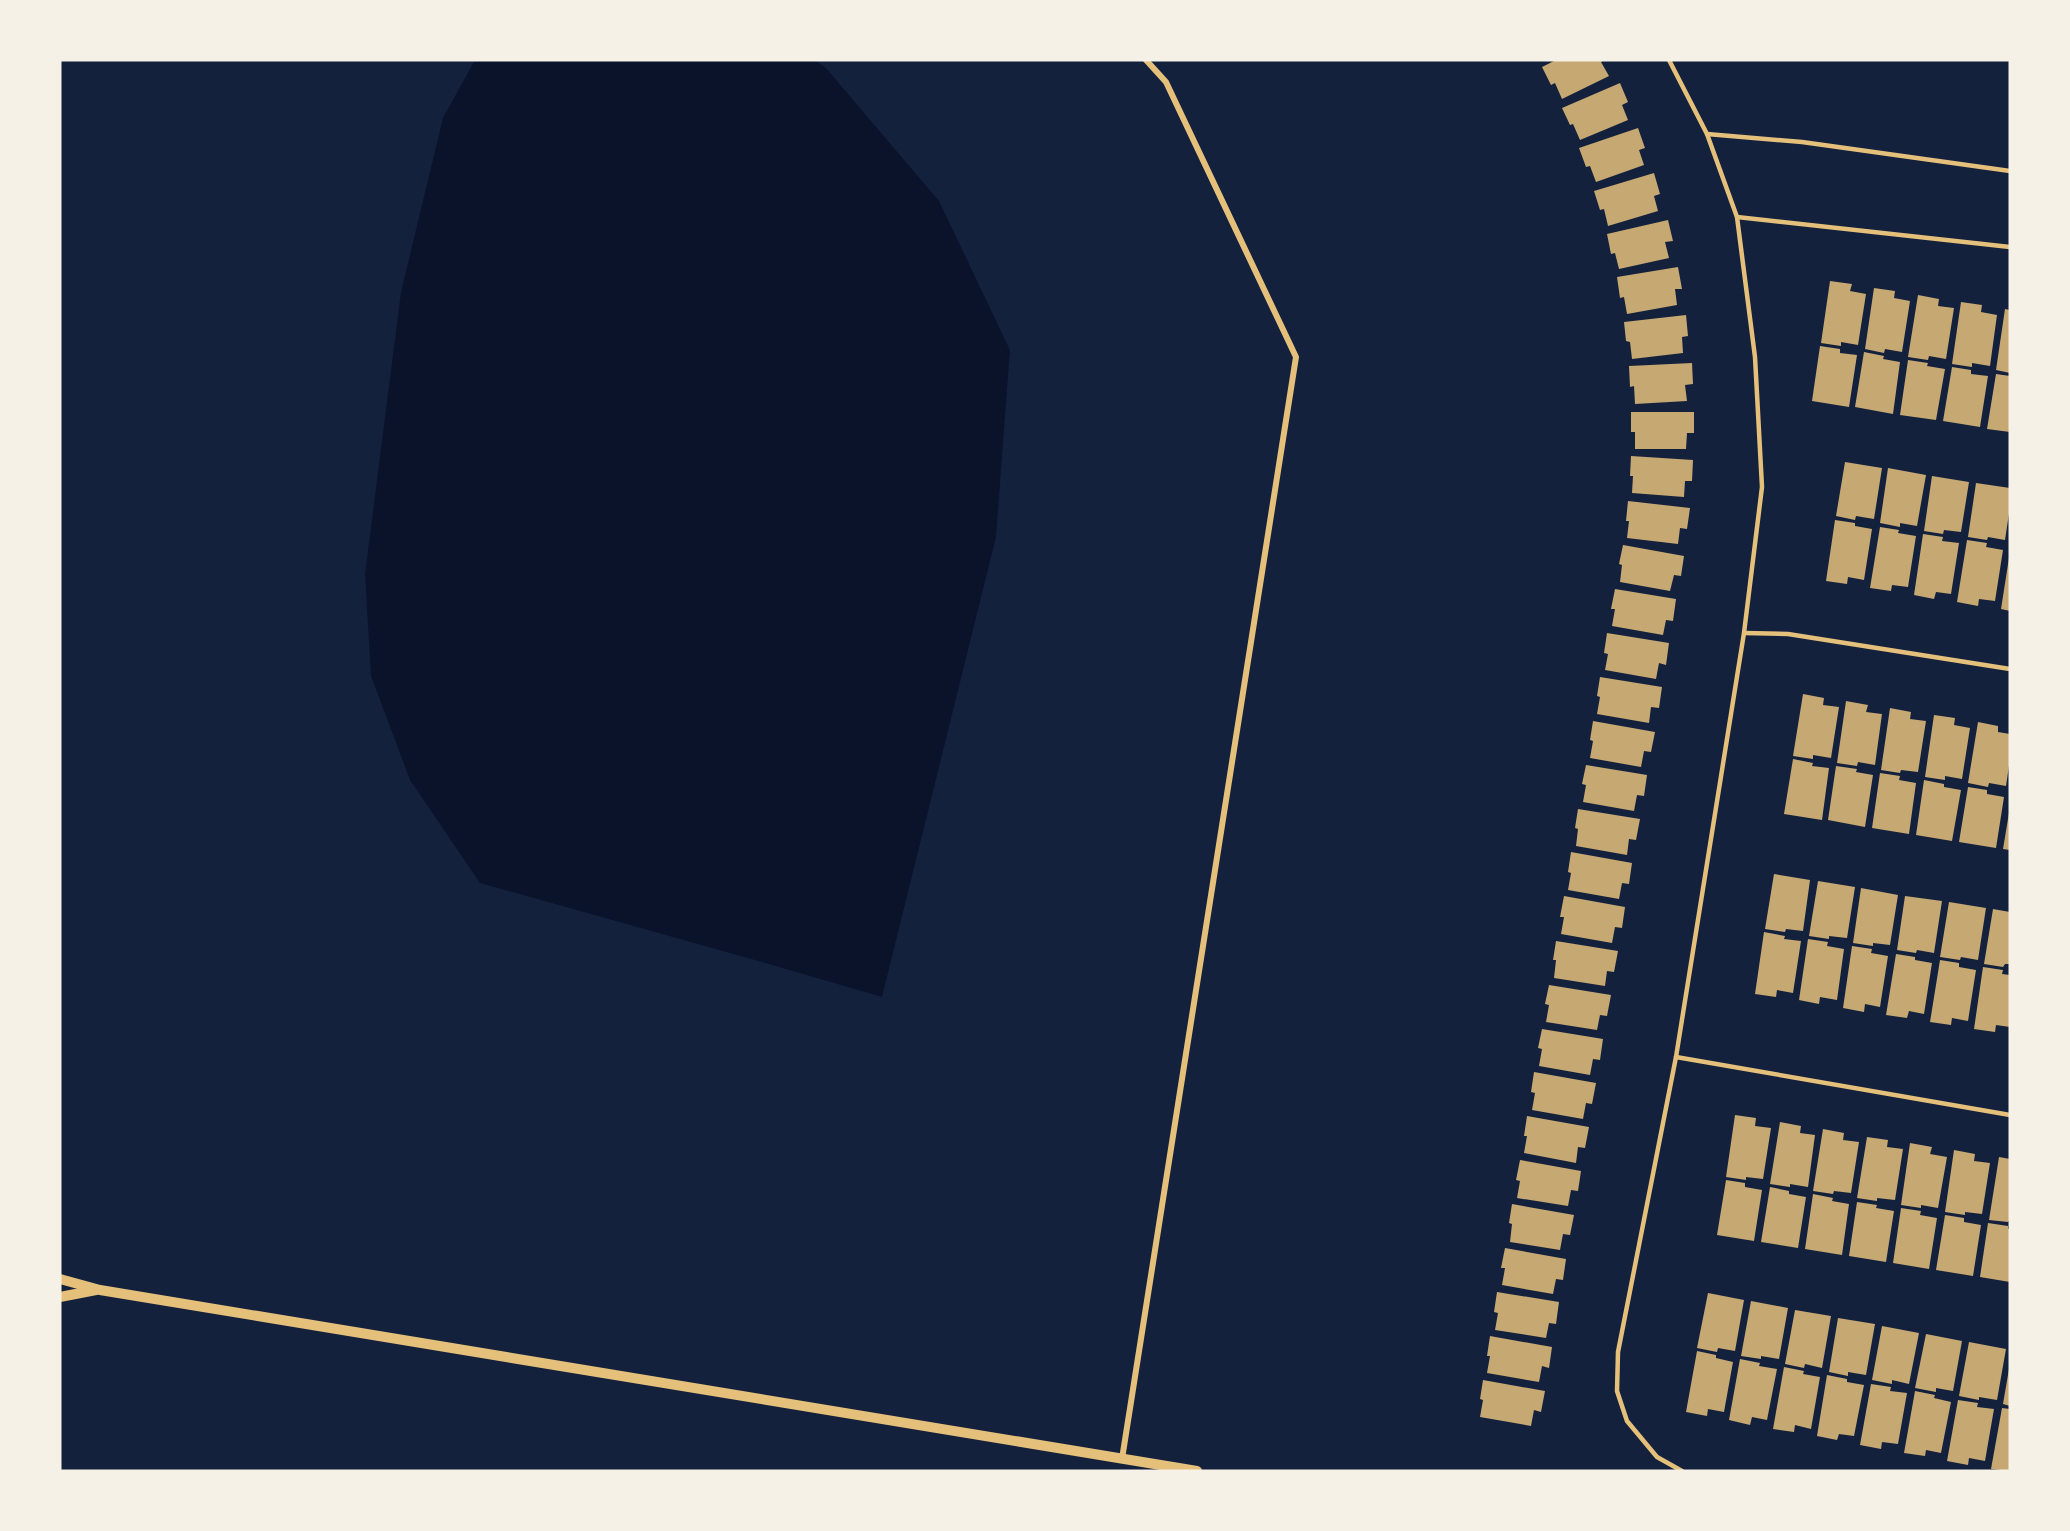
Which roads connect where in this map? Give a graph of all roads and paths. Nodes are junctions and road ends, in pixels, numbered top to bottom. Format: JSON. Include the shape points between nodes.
{"nodes":[{"id":1,"x":1146,"y":60,"type":"edge"},
{"id":2,"x":1669,"y":60,"type":"edge"},
{"id":3,"x":1707,"y":134,"type":"junction"},
{"id":4,"x":2010,"y":171,"type":"edge"},
{"id":5,"x":1737,"y":217,"type":"junction"},
{"id":6,"x":2010,"y":247,"type":"edge"},
{"id":7,"x":1744,"y":633,"type":"junction"},
{"id":8,"x":2010,"y":669,"type":"edge"},
{"id":9,"x":1676,"y":1058,"type":"junction"},
{"id":10,"x":2010,"y":1115,"type":"edge"},
{"id":11,"x":60,"y":1279,"type":"edge"},
{"id":12,"x":100,"y":1290,"type":"junction"},
{"id":13,"x":60,"y":1297,"type":"edge"},
{"id":14,"x":1122,"y":1459,"type":"junction"},
{"id":15,"x":1197,"y":1471,"type":"edge"},
{"id":16,"x":1682,"y":1471,"type":"edge"}],
"edges":[{"from":1,"to":14,"type":"street","via":[[1166,82],[1296,357]]},
{"from":2,"to":3,"type":"lane"},
{"from":3,"to":4,"type":"lane","via":[[1802,142]]},
{"from":3,"to":5,"type":"lane"},
{"from":5,"to":6,"type":"lane"},
{"from":5,"to":7,"type":"lane","via":[[1755,357],[1762,487]]},
{"from":7,"to":8,"type":"lane","via":[[1788,634]]},
{"from":7,"to":9,"type":"lane"},
{"from":9,"to":10,"type":"lane"},
{"from":9,"to":16,"type":"lane","via":[[1618,1352],[1617,1391],[1627,1421],[1657,1457]]},
{"from":11,"to":12,"type":"street"},
{"from":12,"to":13,"type":"street"},
{"from":12,"to":14,"type":"street"},
{"from":14,"to":15,"type":"street"}]}
